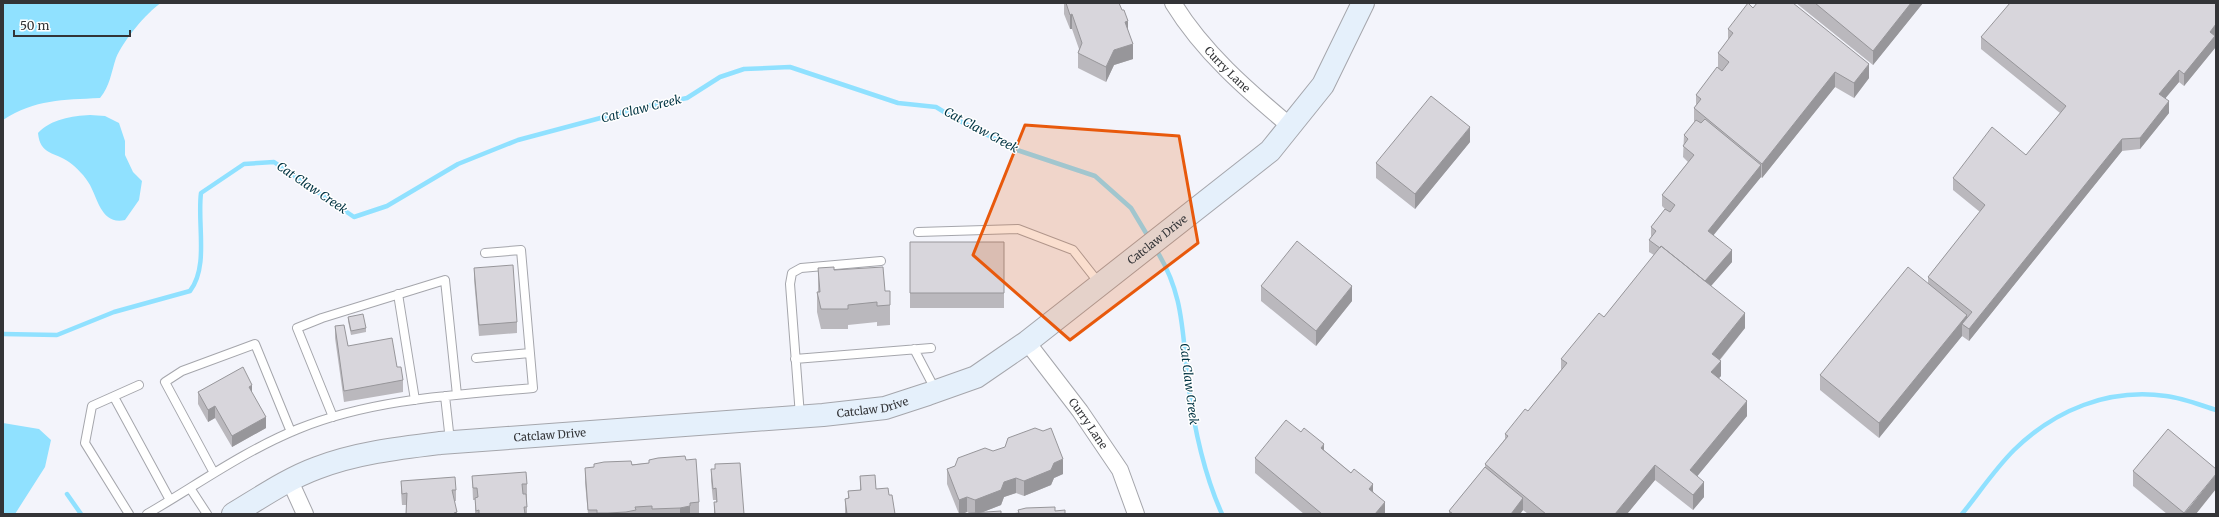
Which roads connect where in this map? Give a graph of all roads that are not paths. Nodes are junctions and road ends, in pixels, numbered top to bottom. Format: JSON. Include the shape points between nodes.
{"nodes":[{"id":1,"x":1174,"y":3,"type":"edge"},
{"id":2,"x":1363,"y":3,"type":"edge"},
{"id":3,"x":1290,"y":126,"type":"junction"},
{"id":4,"x":918,"y":232,"type":"dead end"},
{"id":5,"x":485,"y":253,"type":"dead end"},
{"id":6,"x":881,"y":261,"type":"dead end"},
{"id":7,"x":1100,"y":284,"type":"junction"},
{"id":8,"x":398,"y":294,"type":"junction"},
{"id":9,"x":1027,"y":342,"type":"junction"},
{"id":10,"x":931,"y":348,"type":"dead end"},
{"id":11,"x":914,"y":349,"type":"junction"},
{"id":12,"x":530,"y":354,"type":"junction"},
{"id":13,"x":476,"y":358,"type":"dead end"},
{"id":14,"x":795,"y":359,"type":"junction"},
{"id":15,"x":139,"y":385,"type":"dead end"},
{"id":16,"x":936,"y":392,"type":"junction"},
{"id":17,"x":457,"y":395,"type":"junction"},
{"id":18,"x":114,"y":396,"type":"junction"},
{"id":19,"x":445,"y":396,"type":"junction"},
{"id":20,"x":415,"y":400,"type":"junction"},
{"id":21,"x":800,"y":416,"type":"junction"},
{"id":22,"x":332,"y":417,"type":"junction"},
{"id":23,"x":291,"y":432,"type":"junction"},
{"id":24,"x":450,"y":442,"type":"junction"},
{"id":25,"x":214,"y":473,"type":"junction"},
{"id":26,"x":290,"y":480,"type":"junction"},
{"id":27,"x":190,"y":488,"type":"junction"},
{"id":28,"x":170,"y":500,"type":"junction"},
{"id":29,"x":129,"y":514,"type":"edge"},
{"id":30,"x":147,"y":514,"type":"edge"},
{"id":31,"x":207,"y":514,"type":"edge"},
{"id":32,"x":233,"y":514,"type":"edge"},
{"id":33,"x":305,"y":514,"type":"edge"},
{"id":34,"x":1136,"y":514,"type":"edge"}],
"edges":[{"from":1,"to":3,"type":"street","name":"Curry Lane","via":[[1185,22],[1240,84]]},
{"from":2,"to":3,"type":"street","name":"Catclaw Drive","via":[[1323,85]]},
{"from":3,"to":7,"type":"street","name":"Catclaw Drive","via":[[1270,151]]},
{"from":4,"to":7,"type":"lane","via":[[1018,229],[1073,250]]},
{"from":5,"to":12,"type":"lane","via":[[521,250]]},
{"from":6,"to":14,"type":"lane","via":[[801,268],[792,273],[790,284]]},
{"from":7,"to":9,"type":"street","name":"Catclaw Drive"},
{"from":8,"to":17,"type":"lane","via":[[444,280]]},
{"from":8,"to":20,"type":"lane"},
{"from":8,"to":22,"type":"lane","via":[[297,328]]},
{"from":9,"to":16,"type":"street","name":"Catclaw Drive","via":[[976,377]]},
{"from":9,"to":34,"type":"street","name":"Curry Lane","via":[[1080,411],[1120,470]]},
{"from":10,"to":11,"type":"lane"},
{"from":11,"to":14,"type":"lane"},
{"from":11,"to":16,"type":"lane"},
{"from":12,"to":13,"type":"lane"},
{"from":12,"to":17,"type":"lane","via":[[534,388]]},
{"from":14,"to":21,"type":"lane"},
{"from":15,"to":18,"type":"lane"},
{"from":16,"to":21,"type":"street","name":"Catclaw Drive","via":[[885,408]]},
{"from":17,"to":19,"type":"lane"},
{"from":18,"to":28,"type":"lane"},
{"from":18,"to":29,"type":"lane","via":[[92,406],[85,443]]},
{"from":19,"to":20,"type":"lane"},
{"from":19,"to":24,"type":"lane"},
{"from":20,"to":22,"type":"lane"},
{"from":21,"to":24,"type":"street","name":"Catclaw Drive"},
{"from":22,"to":23,"type":"lane"},
{"from":23,"to":25,"type":"lane"},
{"from":23,"to":25,"type":"lane","via":[[255,344],[182,371],[165,382]]},
{"from":24,"to":26,"type":"street","name":"Catclaw Drive","via":[[357,456]]},
{"from":25,"to":27,"type":"lane"},
{"from":26,"to":32,"type":"street","name":"Catclaw Drive"},
{"from":26,"to":33,"type":"street"},
{"from":27,"to":28,"type":"lane"},
{"from":27,"to":31,"type":"lane"},
{"from":28,"to":30,"type":"lane"}]}
